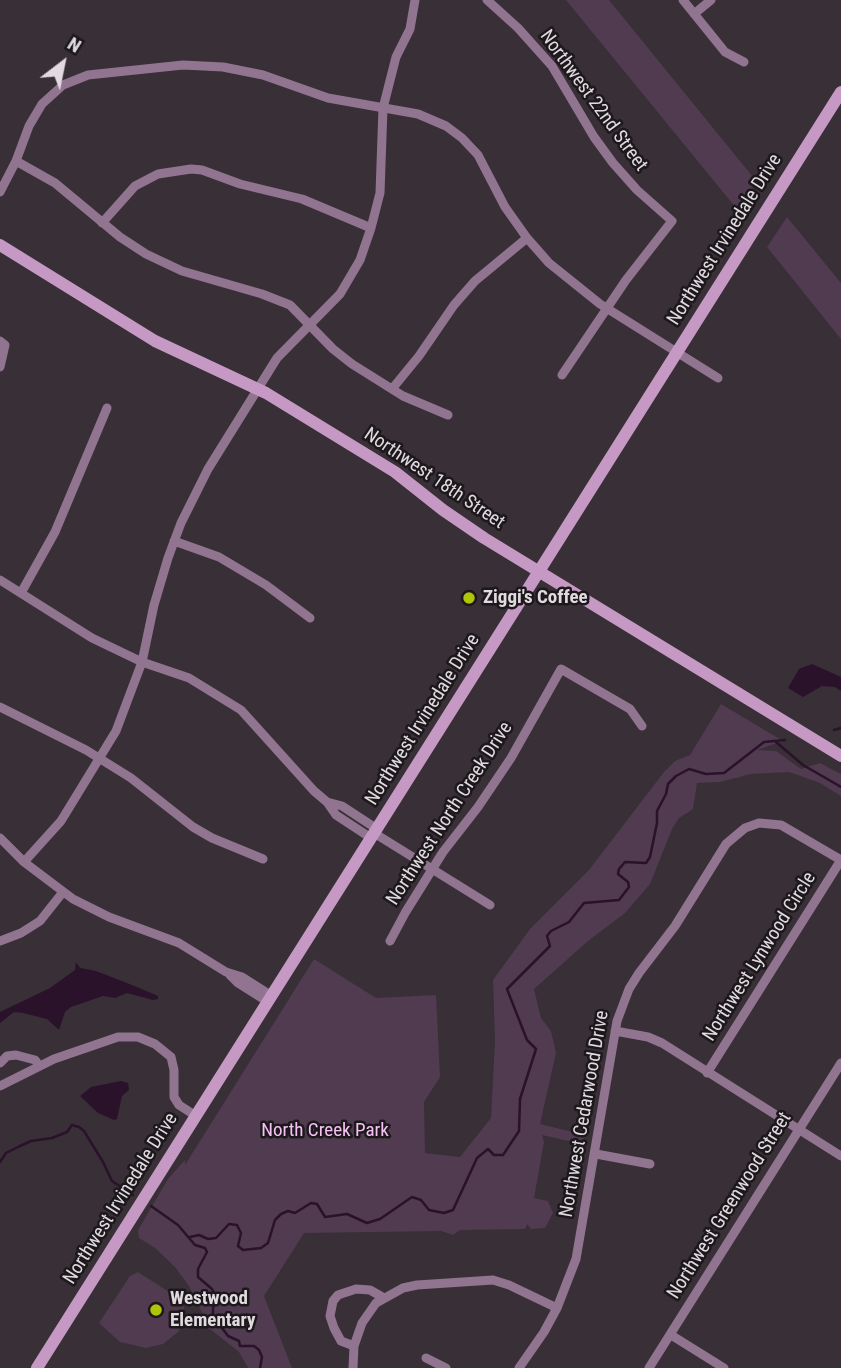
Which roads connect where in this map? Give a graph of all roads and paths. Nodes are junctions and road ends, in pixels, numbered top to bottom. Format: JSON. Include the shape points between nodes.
{"nodes":[{"id":1,"x":415,"y":0,"type":"edge"},
{"id":2,"x":488,"y":0,"type":"edge"},
{"id":3,"x":683,"y":0,"type":"edge"},
{"id":4,"x":711,"y":0,"type":"edge"},
{"id":5,"x":694,"y":14,"type":"junction"},
{"id":6,"x":744,"y":62,"type":"dead end"},
{"id":7,"x":841,"y":92,"type":"edge"},
{"id":8,"x":383,"y":108,"type":"junction"},
{"id":9,"x":16,"y":161,"type":"junction"},
{"id":10,"x":0,"y":192,"type":"edge"},
{"id":11,"x":102,"y":223,"type":"junction"},
{"id":12,"x":371,"y":228,"type":"junction"},
{"id":13,"x":527,"y":238,"type":"junction"},
{"id":14,"x":0,"y":245,"type":"edge"},
{"id":15,"x":607,"y":308,"type":"junction"},
{"id":16,"x":310,"y":324,"type":"junction"},
{"id":17,"x":2,"y":343,"type":"edge"},
{"id":18,"x":677,"y":352,"type":"junction"},
{"id":19,"x":0,"y":367,"type":"edge"},
{"id":20,"x":562,"y":374,"type":"dead end"},
{"id":21,"x":718,"y":378,"type":"dead end"},
{"id":22,"x":257,"y":388,"type":"junction"},
{"id":23,"x":392,"y":390,"type":"junction"},
{"id":24,"x":107,"y":408,"type":"dead end"},
{"id":25,"x":448,"y":415,"type":"dead end"},
{"id":26,"x":174,"y":541,"type":"junction"},
{"id":27,"x":539,"y":571,"type":"junction"},
{"id":28,"x":0,"y":580,"type":"edge"},
{"id":29,"x":21,"y":593,"type":"junction"},
{"id":30,"x":310,"y":618,"type":"dead end"},
{"id":31,"x":142,"y":662,"type":"junction"},
{"id":32,"x":0,"y":707,"type":"edge"},
{"id":33,"x":642,"y":726,"type":"dead end"},
{"id":34,"x":841,"y":756,"type":"edge"},
{"id":35,"x":99,"y":759,"type":"junction"},
{"id":36,"x":374,"y":833,"type":"junction"},
{"id":37,"x":0,"y":838,"type":"edge"},
{"id":38,"x":263,"y":859,"type":"dead end"},
{"id":39,"x":841,"y":860,"type":"edge"},
{"id":40,"x":24,"y":862,"type":"junction"},
{"id":41,"x":432,"y":869,"type":"junction"},
{"id":42,"x":63,"y":892,"type":"junction"},
{"id":43,"x":490,"y":905,"type":"dead end"},
{"id":44,"x":0,"y":941,"type":"edge"},
{"id":45,"x":390,"y":941,"type":"dead end"},
{"id":46,"x":270,"y":999,"type":"junction"},
{"id":47,"x":615,"y":1031,"type":"junction"},
{"id":48,"x":0,"y":1063,"type":"edge"},
{"id":49,"x":841,"y":1063,"type":"edge"},
{"id":50,"x":39,"y":1065,"type":"junction"},
{"id":51,"x":707,"y":1073,"type":"junction"},
{"id":52,"x":0,"y":1086,"type":"edge"},
{"id":53,"x":196,"y":1116,"type":"junction"},
{"id":54,"x":799,"y":1130,"type":"junction"},
{"id":55,"x":596,"y":1154,"type":"junction"},
{"id":56,"x":841,"y":1156,"type":"edge"},
{"id":57,"x":650,"y":1164,"type":"dead end"},
{"id":58,"x":384,"y":1298,"type":"junction"},
{"id":59,"x":557,"y":1308,"type":"junction"},
{"id":60,"x":671,"y":1335,"type":"junction"},
{"id":61,"x":354,"y":1346,"type":"junction"},
{"id":62,"x":426,"y":1358,"type":"dead end"},
{"id":63,"x":37,"y":1368,"type":"edge"},
{"id":64,"x":353,"y":1368,"type":"edge"},
{"id":65,"x":446,"y":1368,"type":"edge"},
{"id":66,"x":519,"y":1368,"type":"edge"},
{"id":67,"x":649,"y":1368,"type":"edge"},
{"id":68,"x":724,"y":1368,"type":"edge"}],
"edges":[{"from":1,"to":8,"type":"street","via":[[411,29],[396,57]]},
{"from":2,"to":15,"type":"street","name":"Northwest 22nd Street","via":[[552,66],[613,163],[671,221]]},
{"from":3,"to":5,"type":"street"},
{"from":4,"to":5,"type":"street"},
{"from":5,"to":6,"type":"street","via":[[724,52]]},
{"from":7,"to":18,"type":"main road","name":"Northwest Irvinedale Drive"},
{"from":8,"to":9,"type":"street","via":[[328,98],[263,75],[223,67],[183,65],[88,75],[63,85],[42,104]]},
{"from":8,"to":12,"type":"street","via":[[380,193]]},
{"from":8,"to":13,"type":"street","via":[[418,114],[462,138],[478,155]]},
{"from":9,"to":10,"type":"street"},
{"from":9,"to":11,"type":"street","via":[[55,183]]},
{"from":11,"to":12,"type":"street","via":[[135,186],[158,174],[191,169],[302,199]]},
{"from":11,"to":16,"type":"street","via":[[146,254],[182,271],[281,300]]},
{"from":12,"to":16,"type":"street","via":[[351,277]]},
{"from":13,"to":15,"type":"street","via":[[549,263]]},
{"from":13,"to":23,"type":"street","via":[[454,304]]},
{"from":14,"to":22,"type":"main road","name":"Northwest 18th Street","via":[[155,341]]},
{"from":15,"to":18,"type":"street"},
{"from":15,"to":20,"type":"street"},
{"from":16,"to":22,"type":"street","via":[[277,358]]},
{"from":16,"to":23,"type":"street","via":[[333,349]]},
{"from":17,"to":19,"type":"street"},
{"from":18,"to":21,"type":"street"},
{"from":18,"to":27,"type":"main road","name":"Northwest Irvinedale Drive"},
{"from":22,"to":26,"type":"street","via":[[202,481]]},
{"from":22,"to":27,"type":"main road","name":"Northwest 18th Street","via":[[395,472],[443,510]]},
{"from":23,"to":25,"type":"street"},
{"from":24,"to":29,"type":"street","via":[[55,532]]},
{"from":26,"to":30,"type":"street","via":[[219,557],[266,584]]},
{"from":26,"to":31,"type":"street"},
{"from":27,"to":34,"type":"main road","name":"Northwest 18th Street"},
{"from":27,"to":36,"type":"main road","name":"Northwest Irvinedale Drive"},
{"from":28,"to":29,"type":"street"},
{"from":29,"to":31,"type":"street"},
{"from":31,"to":35,"type":"street","via":[[124,713]]},
{"from":31,"to":36,"type":"street","via":[[188,678],[242,710],[336,815]]},
{"from":32,"to":35,"type":"street"},
{"from":33,"to":41,"type":"street","name":"Northwest North Creek Drive","via":[[630,709],[561,669],[496,782]]},
{"from":35,"to":38,"type":"street","via":[[150,791],[193,827]]},
{"from":35,"to":40,"type":"street","via":[[61,821]]},
{"from":36,"to":41,"type":"street"},
{"from":36,"to":46,"type":"main road","name":"Northwest Irvinedale Drive"},
{"from":37,"to":40,"type":"street"},
{"from":39,"to":47,"type":"street","name":"Northwest Cedarwood Drive","via":[[775,824],[759,823],[732,837],[628,989]]},
{"from":39,"to":51,"type":"street","name":"Northwest Lynwood Circle"},
{"from":40,"to":42,"type":"street"},
{"from":41,"to":43,"type":"street"},
{"from":41,"to":45,"type":"street","name":"Northwest North Creek Drive"},
{"from":42,"to":44,"type":"street","via":[[40,921]]},
{"from":42,"to":46,"type":"street","via":[[109,917],[179,943],[238,984]]},
{"from":46,"to":53,"type":"main road","name":"Northwest Irvinedale Drive"},
{"from":47,"to":51,"type":"street","via":[[656,1040]]},
{"from":47,"to":55,"type":"street","name":"Northwest Cedarwood Drive"},
{"from":48,"to":50,"type":"street","via":[[16,1055]]},
{"from":49,"to":54,"type":"street","name":"Northwest Greenwood Street"},
{"from":50,"to":52,"type":"street"},
{"from":50,"to":53,"type":"street","via":[[118,1037],[147,1040],[171,1057],[174,1097]]},
{"from":51,"to":54,"type":"street"},
{"from":53,"to":63,"type":"main road","name":"Northwest Irvinedale Drive"},
{"from":54,"to":56,"type":"street"},
{"from":54,"to":60,"type":"street","name":"Northwest Greenwood Street"},
{"from":55,"to":57,"type":"street"},
{"from":55,"to":59,"type":"street","name":"Northwest Cedarwood Drive","via":[[576,1259]]},
{"from":58,"to":59,"type":"street","via":[[417,1285],[492,1280]]},
{"from":58,"to":61,"type":"street","via":[[362,1323]]},
{"from":58,"to":61,"type":"street","via":[[365,1289],[344,1292],[333,1301],[330,1316],[334,1328],[341,1341]]},
{"from":59,"to":66,"type":"street","name":"Northwest Cedarwood Drive"},
{"from":60,"to":67,"type":"street","name":"Northwest Greenwood Street"},
{"from":60,"to":68,"type":"street"},
{"from":61,"to":64,"type":"street"},
{"from":62,"to":65,"type":"street"}]}
